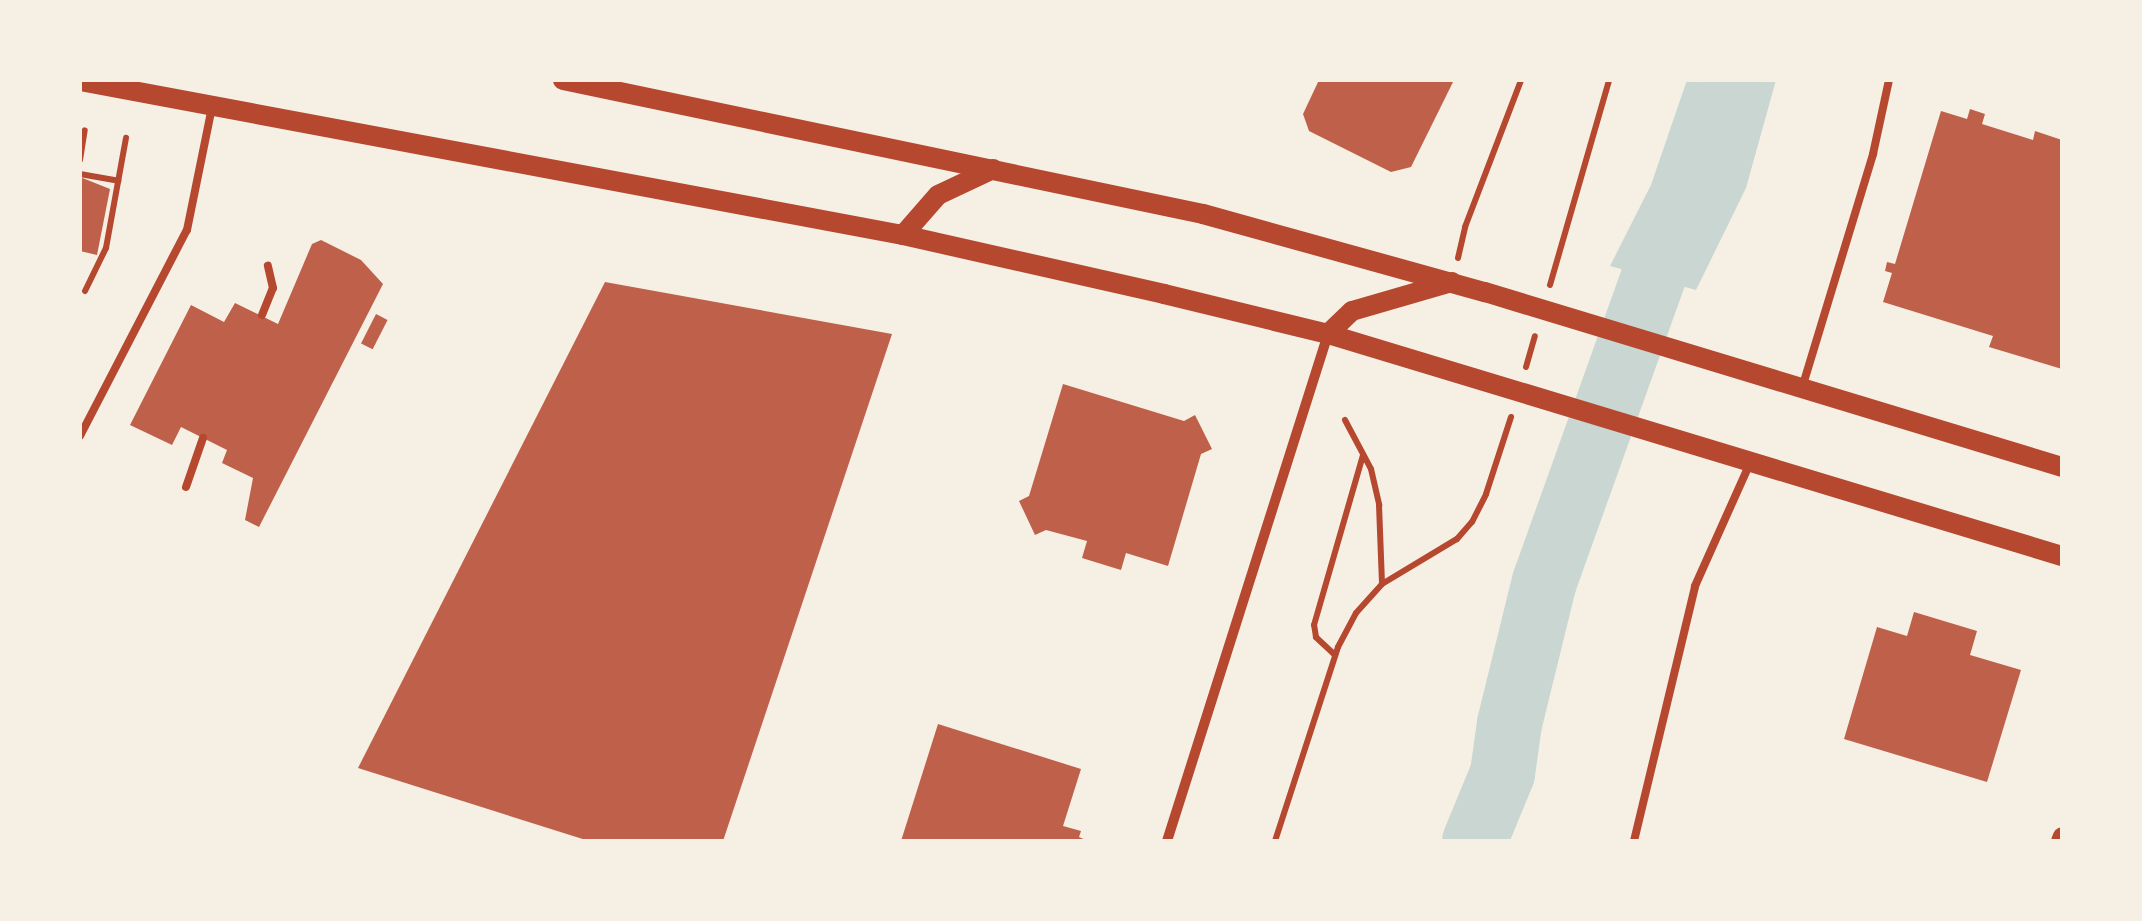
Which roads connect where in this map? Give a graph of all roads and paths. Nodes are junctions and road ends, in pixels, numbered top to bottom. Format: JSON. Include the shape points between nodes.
{"nodes":[{"id":1,"x":564,"y":80,"type":"edge"},
{"id":2,"x":1521,"y":80,"type":"edge"},
{"id":3,"x":1609,"y":80,"type":"edge"},
{"id":4,"x":1889,"y":80,"type":"edge"},
{"id":5,"x":80,"y":81,"type":"edge"},
{"id":6,"x":212,"y":107,"type":"junction"},
{"id":7,"x":85,"y":130,"type":"dead end"},
{"id":8,"x":126,"y":138,"type":"dead end"},
{"id":9,"x":80,"y":160,"type":"edge"},
{"id":10,"x":992,"y":169,"type":"junction"},
{"id":11,"x":80,"y":174,"type":"edge"},
{"id":12,"x":118,"y":181,"type":"junction"},
{"id":13,"x":902,"y":235,"type":"junction"},
{"id":14,"x":268,"y":266,"type":"dead end"},
{"id":15,"x":1452,"y":282,"type":"junction"},
{"id":16,"x":1549,"y":288,"type":"dead end"},
{"id":17,"x":84,"y":292,"type":"dead end"},
{"id":18,"x":262,"y":316,"type":"dead end"},
{"id":19,"x":1538,"y":326,"type":"dead end"},
{"id":20,"x":1328,"y":334,"type":"junction"},
{"id":21,"x":1522,"y":382,"type":"dead end"},
{"id":22,"x":1802,"y":388,"type":"junction"},
{"id":23,"x":1516,"y":400,"type":"dead end"},
{"id":24,"x":1344,"y":420,"type":"dead end"},
{"id":25,"x":80,"y":436,"type":"edge"},
{"id":26,"x":203,"y":438,"type":"dead end"},
{"id":27,"x":1363,"y":455,"type":"junction"},
{"id":28,"x":1750,"y":463,"type":"junction"},
{"id":29,"x":2062,"y":467,"type":"edge"},
{"id":30,"x":186,"y":486,"type":"dead end"},
{"id":31,"x":2062,"y":556,"type":"edge"},
{"id":32,"x":1382,"y":584,"type":"junction"},
{"id":33,"x":1335,"y":655,"type":"junction"},
{"id":34,"x":1167,"y":841,"type":"edge"},
{"id":35,"x":1275,"y":841,"type":"edge"},
{"id":36,"x":1634,"y":841,"type":"edge"}],
"edges":[{"from":1,"to":10,"type":"main road"},
{"from":2,"to":15,"type":"path","via":[[1465,227]]},
{"from":3,"to":16,"type":"path"},
{"from":4,"to":22,"type":"lane"},
{"from":5,"to":6,"type":"main road"},
{"from":6,"to":13,"type":"main road"},
{"from":6,"to":25,"type":"lane","via":[[187,230]]},
{"from":7,"to":9,"type":"path"},
{"from":8,"to":12,"type":"path"},
{"from":10,"to":13,"type":"main road","via":[[938,195]]},
{"from":10,"to":15,"type":"main road","via":[[1203,214]]},
{"from":11,"to":12,"type":"path"},
{"from":12,"to":17,"type":"path","via":[[106,248]]},
{"from":13,"to":20,"type":"main road"},
{"from":14,"to":18,"type":"lane","via":[[274,288]]},
{"from":15,"to":20,"type":"main road","via":[[1352,311]]},
{"from":15,"to":22,"type":"main road"},
{"from":19,"to":21,"type":"path"},
{"from":20,"to":28,"type":"main road"},
{"from":20,"to":34,"type":"street"},
{"from":22,"to":29,"type":"main road"},
{"from":23,"to":32,"type":"path","via":[[1472,522],[1457,539]]},
{"from":24,"to":27,"type":"path"},
{"from":26,"to":30,"type":"lane"},
{"from":27,"to":32,"type":"path","via":[[1380,505]]},
{"from":27,"to":33,"type":"path","via":[[1314,625],[1316,637]]},
{"from":28,"to":31,"type":"main road"},
{"from":28,"to":36,"type":"lane","via":[[1694,586]]},
{"from":32,"to":33,"type":"path","via":[[1356,614]]},
{"from":33,"to":35,"type":"path"}]}
